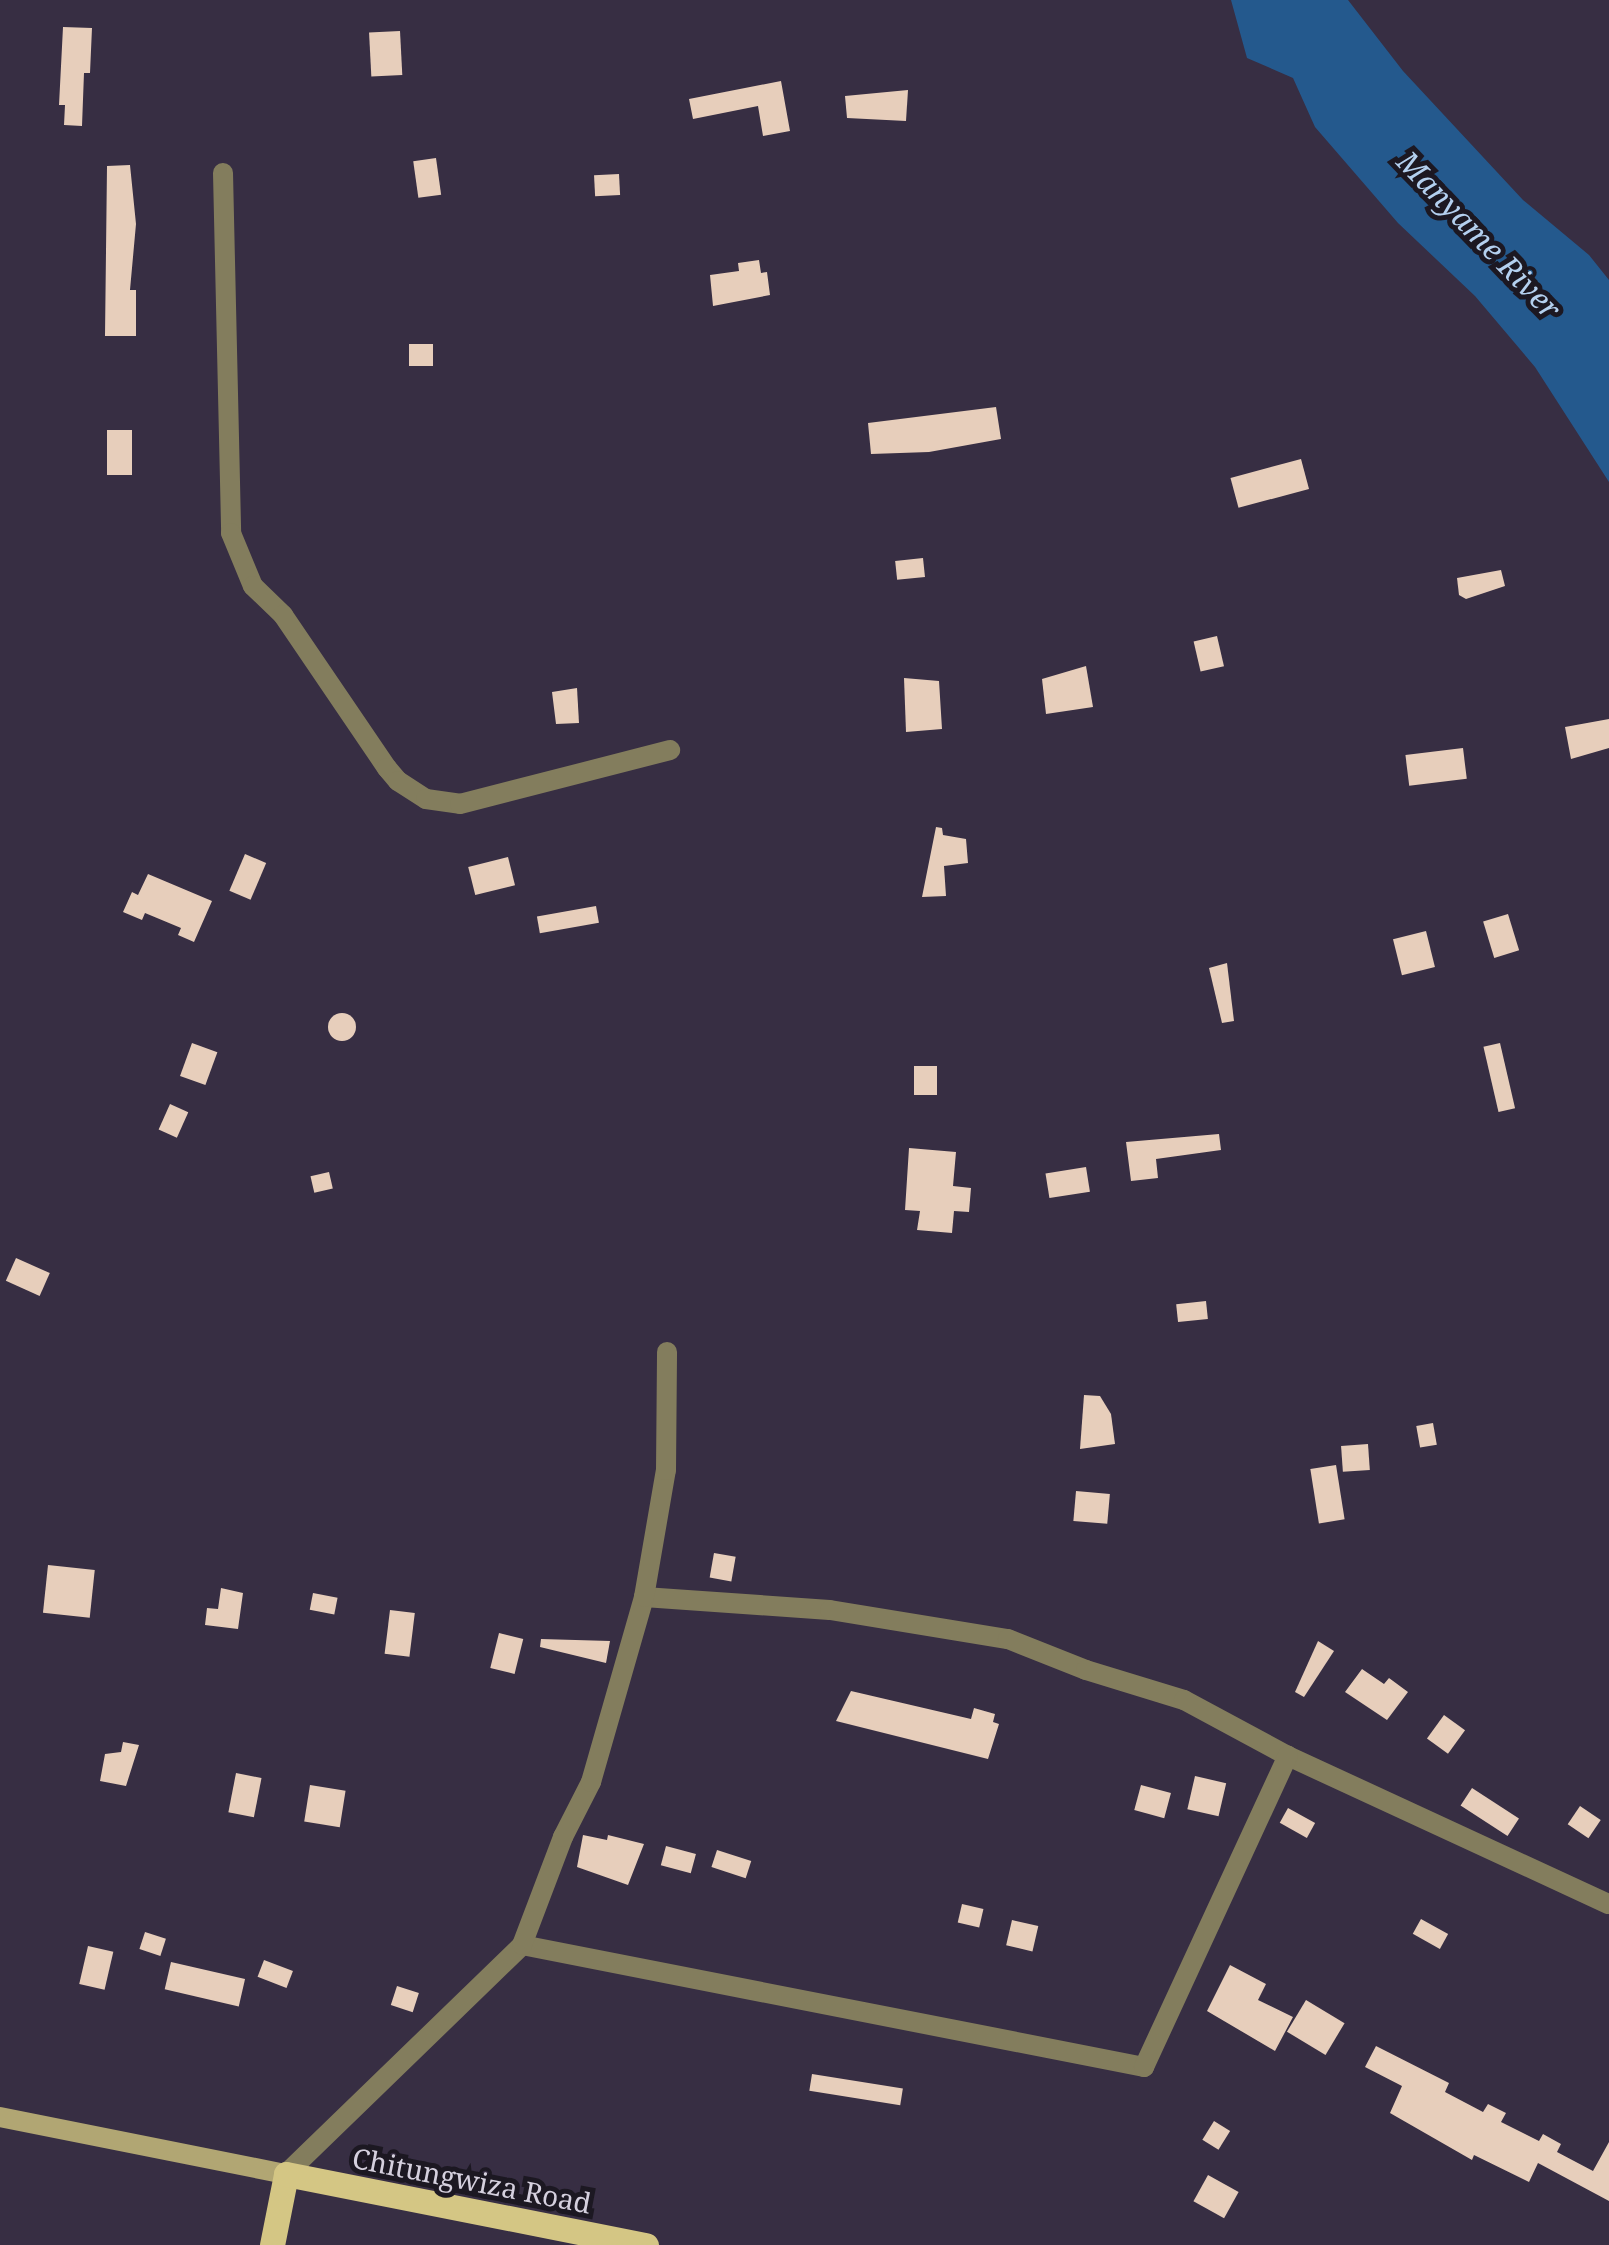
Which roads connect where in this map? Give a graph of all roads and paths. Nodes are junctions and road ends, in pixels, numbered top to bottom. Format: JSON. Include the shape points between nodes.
{"nodes":[{"id":1,"x":223,"y":173,"type":"dead end"},
{"id":2,"x":670,"y":750,"type":"dead end"},
{"id":3,"x":667,"y":1352,"type":"dead end"},
{"id":4,"x":644,"y":1597,"type":"junction"},
{"id":5,"x":1288,"y":1756,"type":"junction"},
{"id":6,"x":1609,"y":1904,"type":"edge"},
{"id":7,"x":522,"y":1945,"type":"junction"},
{"id":8,"x":0,"y":2116,"type":"edge"},
{"id":9,"x":286,"y":2174,"type":"junction"},
{"id":10,"x":608,"y":2237,"type":"junction"},
{"id":11,"x":272,"y":2245,"type":"edge"},
{"id":12,"x":561,"y":2245,"type":"edge"},
{"id":13,"x":646,"y":2245,"type":"edge"}],
"edges":[{"from":1,"to":2,"type":"street","via":[[231,533],[252,586],[283,615],[387,768],[426,799],[460,804]]},
{"from":3,"to":4,"type":"street","via":[[666,1470]]},
{"from":4,"to":5,"type":"street","via":[[830,1610],[1008,1639],[1184,1700]]},
{"from":4,"to":7,"type":"street","via":[[591,1782]]},
{"from":5,"to":6,"type":"street"},
{"from":5,"to":7,"type":"street","via":[[1144,2067]]},
{"from":7,"to":9,"type":"street"},
{"from":8,"to":9,"type":"main road"},
{"from":9,"to":10,"type":"main road","name":"Chitungwiza Road"},
{"from":9,"to":11,"type":"main road"},
{"from":10,"to":12,"type":"main road"},
{"from":10,"to":13,"type":"main road","name":"Chitungwiza Road"}]}
